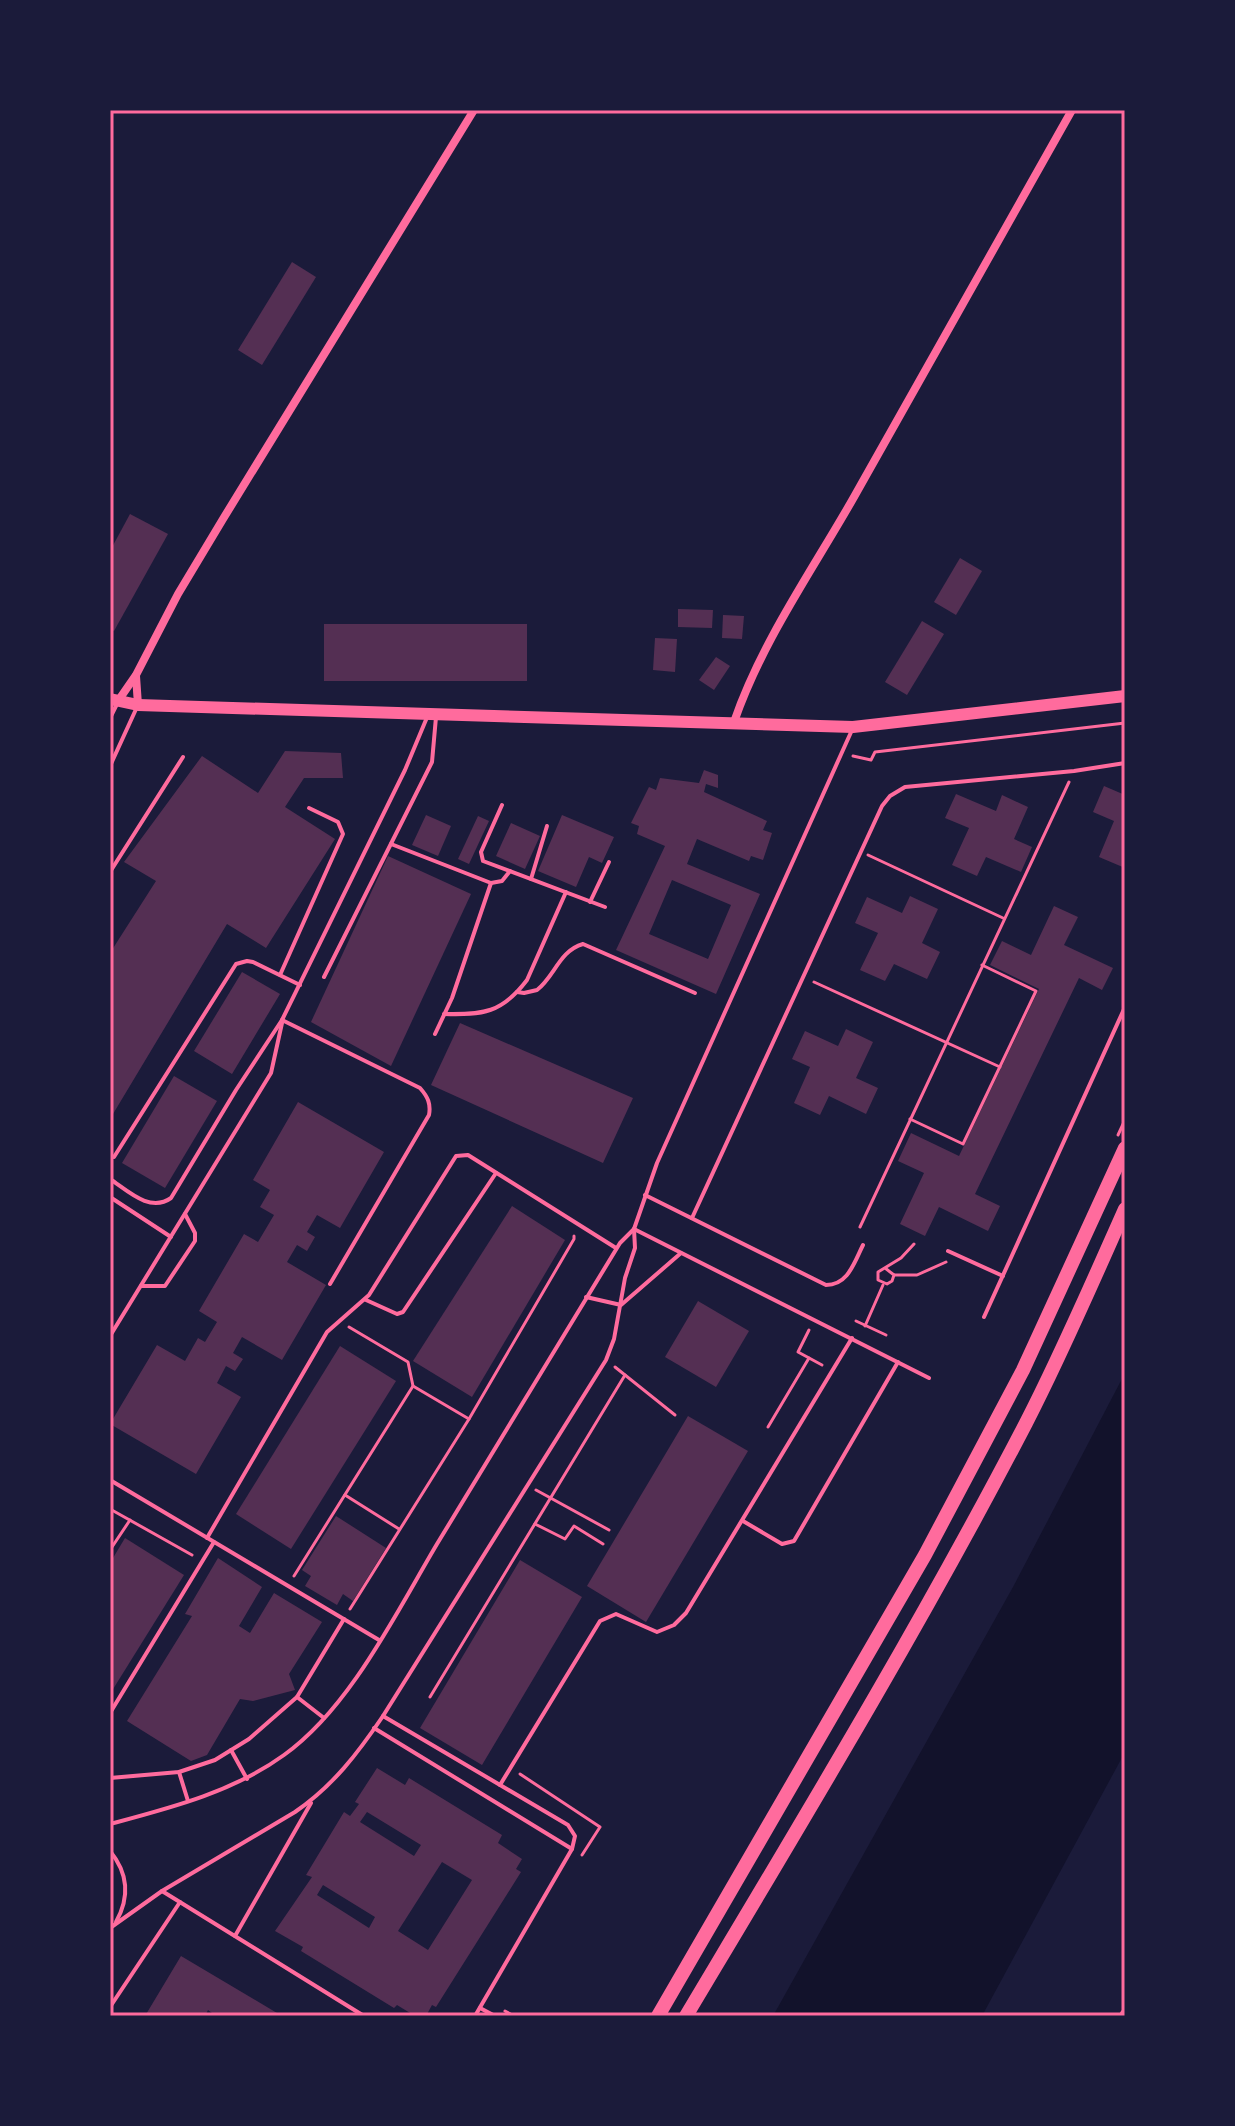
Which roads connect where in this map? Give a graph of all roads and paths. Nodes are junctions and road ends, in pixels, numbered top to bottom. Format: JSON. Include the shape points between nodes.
{"nodes":[{"id":1,"x":474,"y":110,"type":"edge"},
{"id":2,"x":1072,"y":110,"type":"edge"},
{"id":3,"x":136,"y":675,"type":"junction"},
{"id":4,"x":1125,"y":696,"type":"edge"},
{"id":5,"x":114,"y":700,"type":"edge"},
{"id":6,"x":138,"y":705,"type":"junction"},
{"id":7,"x":432,"y":713,"type":"junction"},
{"id":8,"x":110,"y":718,"type":"edge"},
{"id":9,"x":734,"y":722,"type":"junction"},
{"id":10,"x":1125,"y":723,"type":"edge"},
{"id":11,"x":853,"y":727,"type":"junction"},
{"id":12,"x":842,"y":753,"type":"junction"},
{"id":13,"x":183,"y":757,"type":"dead end"},
{"id":14,"x":1125,"y":763,"type":"edge"},
{"id":15,"x":110,"y":766,"type":"edge"},
{"id":16,"x":1074,"y":771,"type":"junction"},
{"id":17,"x":502,"y":805,"type":"dead end"},
{"id":18,"x":309,"y":808,"type":"dead end"},
{"id":19,"x":547,"y":826,"type":"dead end"},
{"id":20,"x":391,"y":844,"type":"junction"},
{"id":21,"x":861,"y":851,"type":"junction"},
{"id":22,"x":609,"y":862,"type":"dead end"},
{"id":23,"x":510,"y":871,"type":"junction"},
{"id":24,"x":110,"y":872,"type":"edge"},
{"id":25,"x":531,"y":879,"type":"junction"},
{"id":26,"x":491,"y":883,"type":"junction"},
{"id":27,"x":566,"y":892,"type":"junction"},
{"id":28,"x":590,"y":902,"type":"junction"},
{"id":29,"x":605,"y":907,"type":"dead end"},
{"id":30,"x":1004,"y":918,"type":"junction"},
{"id":31,"x":982,"y":965,"type":"junction"},
{"id":32,"x":280,"y":975,"type":"junction"},
{"id":33,"x":324,"y":977,"type":"dead end"},
{"id":34,"x":803,"y":977,"type":"junction"},
{"id":35,"x":300,"y":985,"type":"junction"},
{"id":36,"x":517,"y":992,"type":"junction"},
{"id":37,"x":695,"y":993,"type":"dead end"},
{"id":38,"x":1125,"y":1007,"type":"edge"},
{"id":39,"x":444,"y":1014,"type":"junction"},
{"id":40,"x":282,"y":1020,"type":"junction"},
{"id":41,"x":435,"y":1034,"type":"dead end"},
{"id":42,"x":947,"y":1043,"type":"junction"},
{"id":43,"x":1000,"y":1067,"type":"junction"},
{"id":44,"x":910,"y":1119,"type":"junction"},
{"id":45,"x":1125,"y":1120,"type":"edge"},
{"id":46,"x":1119,"y":1147,"type":"edge"},
{"id":47,"x":114,"y":1157,"type":"dead end"},
{"id":48,"x":496,"y":1173,"type":"junction"},
{"id":49,"x":110,"y":1179,"type":"edge"},
{"id":50,"x":645,"y":1195,"type":"junction"},
{"id":51,"x":110,"y":1197,"type":"edge"},
{"id":52,"x":1125,"y":1209,"type":"edge"},
{"id":53,"x":185,"y":1214,"type":"junction"},
{"id":54,"x":692,"y":1218,"type":"junction"},
{"id":55,"x":860,"y":1227,"type":"dead end"},
{"id":56,"x":634,"y":1229,"type":"junction"},
{"id":57,"x":572,"y":1233,"type":"dead end"},
{"id":58,"x":171,"y":1237,"type":"junction"},
{"id":59,"x":914,"y":1244,"type":"dead end"},
{"id":60,"x":863,"y":1245,"type":"dead end"},
{"id":61,"x":617,"y":1249,"type":"junction"},
{"id":62,"x":948,"y":1251,"type":"dead end"},
{"id":63,"x":681,"y":1253,"type":"junction"},
{"id":64,"x":955,"y":1254,"type":"junction"},
{"id":65,"x":885,"y":1268,"type":"junction"},
{"id":66,"x":894,"y":1275,"type":"junction"},
{"id":67,"x":1003,"y":1276,"type":"junction"},
{"id":68,"x":330,"y":1284,"type":"dead end"},
{"id":69,"x":884,"y":1284,"type":"junction"},
{"id":70,"x":141,"y":1286,"type":"junction"},
{"id":71,"x":586,"y":1297,"type":"junction"},
{"id":72,"x":366,"y":1300,"type":"junction"},
{"id":73,"x":621,"y":1305,"type":"junction"},
{"id":74,"x":984,"y":1317,"type":"dead end"},
{"id":75,"x":815,"y":1320,"type":"junction"},
{"id":76,"x":339,"y":1321,"type":"junction"},
{"id":77,"x":856,"y":1321,"type":"dead end"},
{"id":78,"x":865,"y":1326,"type":"junction"},
{"id":79,"x":886,"y":1335,"type":"dead end"},
{"id":80,"x":110,"y":1336,"type":"edge"},
{"id":81,"x":852,"y":1338,"type":"junction"},
{"id":82,"x":809,"y":1358,"type":"junction"},
{"id":83,"x":898,"y":1362,"type":"junction"},
{"id":84,"x":619,"y":1370,"type":"dead end"},
{"id":85,"x":832,"y":1370,"type":"junction"},
{"id":86,"x":625,"y":1375,"type":"junction"},
{"id":87,"x":929,"y":1378,"type":"dead end"},
{"id":88,"x":413,"y":1386,"type":"junction"},
{"id":89,"x":675,"y":1415,"type":"dead end"},
{"id":90,"x":469,"y":1419,"type":"junction"},
{"id":91,"x":768,"y":1427,"type":"dead end"},
{"id":92,"x":110,"y":1480,"type":"edge"},
{"id":93,"x":542,"y":1493,"type":"dead end"},
{"id":94,"x":345,"y":1494,"type":"junction"},
{"id":95,"x":551,"y":1499,"type":"junction"},
{"id":96,"x":110,"y":1509,"type":"edge"},
{"id":97,"x":130,"y":1520,"type":"junction"},
{"id":98,"x":742,"y":1521,"type":"junction"},
{"id":99,"x":535,"y":1524,"type":"junction"},
{"id":100,"x":399,"y":1529,"type":"junction"},
{"id":101,"x":609,"y":1530,"type":"dead end"},
{"id":102,"x":207,"y":1538,"type":"junction"},
{"id":103,"x":214,"y":1542,"type":"junction"},
{"id":104,"x":603,"y":1544,"type":"dead end"},
{"id":105,"x":110,"y":1550,"type":"edge"},
{"id":106,"x":203,"y":1561,"type":"junction"},
{"id":107,"x":288,"y":1586,"type":"junction"},
{"id":108,"x":344,"y":1619,"type":"junction"},
{"id":109,"x":379,"y":1640,"type":"junction"},
{"id":110,"x":297,"y":1697,"type":"junction"},
{"id":111,"x":430,"y":1697,"type":"dead end"},
{"id":112,"x":110,"y":1713,"type":"edge"},
{"id":113,"x":383,"y":1716,"type":"junction"},
{"id":114,"x":324,"y":1718,"type":"junction"},
{"id":115,"x":374,"y":1728,"type":"junction"},
{"id":116,"x":231,"y":1750,"type":"junction"},
{"id":117,"x":179,"y":1772,"type":"junction"},
{"id":118,"x":110,"y":1778,"type":"edge"},
{"id":119,"x":247,"y":1779,"type":"junction"},
{"id":120,"x":500,"y":1785,"type":"junction"},
{"id":121,"x":313,"y":1800,"type":"junction"},
{"id":122,"x":188,"y":1801,"type":"junction"},
{"id":123,"x":110,"y":1824,"type":"edge"},
{"id":124,"x":572,"y":1849,"type":"junction"},
{"id":125,"x":110,"y":1851,"type":"edge"},
{"id":126,"x":162,"y":1891,"type":"junction"},
{"id":127,"x":180,"y":1902,"type":"junction"},
{"id":128,"x":112,"y":1926,"type":"edge"},
{"id":129,"x":235,"y":1936,"type":"junction"},
{"id":130,"x":110,"y":2007,"type":"edge"},
{"id":131,"x":480,"y":2008,"type":"junction"},
{"id":132,"x":364,"y":2016,"type":"edge"},
{"id":133,"x":475,"y":2016,"type":"edge"},
{"id":134,"x":495,"y":2016,"type":"edge"},
{"id":135,"x":658,"y":2016,"type":"edge"},
{"id":136,"x":686,"y":2016,"type":"edge"}],
"edges":[{"from":1,"to":3,"type":"street","via":[[178,594]]},
{"from":2,"to":9,"type":"street","via":[[765,647]]},
{"from":3,"to":5,"type":"street"},
{"from":3,"to":6,"type":"street"},
{"from":4,"to":11,"type":"main road"},
{"from":5,"to":6,"type":"main road"},
{"from":5,"to":8,"type":"lane"},
{"from":6,"to":7,"type":"main road"},
{"from":6,"to":15,"type":"lane"},
{"from":7,"to":9,"type":"main road"},
{"from":7,"to":20,"type":"lane","via":[[432,762]]},
{"from":7,"to":35,"type":"lane"},
{"from":9,"to":11,"type":"main road"},
{"from":10,"to":12,"type":"path","via":[[875,752],[871,760]]},
{"from":11,"to":12,"type":"lane"},
{"from":12,"to":50,"type":"lane"},
{"from":13,"to":24,"type":"lane"},
{"from":14,"to":16,"type":"lane"},
{"from":16,"to":21,"type":"lane","via":[[905,787],[886,801]]},
{"from":16,"to":30,"type":"path"},
{"from":17,"to":23,"type":"lane","via":[[480,855]]},
{"from":18,"to":32,"type":"lane","via":[[338,822],[343,834]]},
{"from":19,"to":25,"type":"lane"},
{"from":20,"to":26,"type":"lane"},
{"from":20,"to":33,"type":"lane"},
{"from":21,"to":30,"type":"path"},
{"from":21,"to":34,"type":"lane"},
{"from":22,"to":28,"type":"lane"},
{"from":23,"to":25,"type":"lane"},
{"from":23,"to":26,"type":"lane","via":[[502,881]]},
{"from":25,"to":27,"type":"lane"},
{"from":26,"to":39,"type":"lane"},
{"from":27,"to":28,"type":"lane"},
{"from":27,"to":36,"type":"lane"},
{"from":28,"to":29,"type":"lane"},
{"from":30,"to":31,"type":"path"},
{"from":31,"to":42,"type":"path"},
{"from":31,"to":43,"type":"path","via":[[1036,991]]},
{"from":32,"to":35,"type":"lane"},
{"from":32,"to":47,"type":"lane","via":[[247,961],[232,968]]},
{"from":34,"to":42,"type":"path"},
{"from":34,"to":54,"type":"lane"},
{"from":35,"to":40,"type":"lane"},
{"from":36,"to":37,"type":"lane","via":[[537,990],[565,954],[583,944]]},
{"from":36,"to":39,"type":"lane","via":[[479,1015]]},
{"from":38,"to":67,"type":"lane"},
{"from":39,"to":41,"type":"lane"},
{"from":40,"to":49,"type":"lane","via":[[171,1198],[150,1204]]},
{"from":40,"to":53,"type":"lane","via":[[271,1073]]},
{"from":40,"to":68,"type":"lane","via":[[420,1088],[430,1107]]},
{"from":42,"to":43,"type":"path"},
{"from":42,"to":44,"type":"path"},
{"from":43,"to":44,"type":"path","via":[[963,1144]]},
{"from":44,"to":55,"type":"path"},
{"from":45,"to":46,"type":"path"},
{"from":46,"to":135,"type":"main road","via":[[1023,1370],[925,1555]]},
{"from":48,"to":61,"type":"lane"},
{"from":48,"to":72,"type":"lane","via":[[403,1312]]},
{"from":48,"to":72,"type":"lane","via":[[468,1155],[456,1156]]},
{"from":50,"to":54,"type":"lane"},
{"from":50,"to":56,"type":"lane"},
{"from":51,"to":58,"type":"lane"},
{"from":52,"to":136,"type":"main road","via":[[1062,1349],[988,1493]]},
{"from":53,"to":58,"type":"lane"},
{"from":53,"to":70,"type":"lane","via":[[195,1241],[165,1286]]},
{"from":54,"to":60,"type":"lane","via":[[826,1285],[844,1280]]},
{"from":56,"to":61,"type":"lane"},
{"from":56,"to":63,"type":"lane"},
{"from":56,"to":73,"type":"lane","via":[[635,1248]]},
{"from":57,"to":90,"type":"path","via":[[574,1239]]},
{"from":58,"to":70,"type":"lane"},
{"from":59,"to":65,"type":"path"},
{"from":61,"to":71,"type":"lane"},
{"from":62,"to":64,"type":"lane"},
{"from":63,"to":73,"type":"lane"},
{"from":63,"to":75,"type":"lane"},
{"from":64,"to":66,"type":"path","via":[[927,1272]]},
{"from":64,"to":67,"type":"lane"},
{"from":65,"to":66,"type":"path"},
{"from":65,"to":69,"type":"path","via":[[877,1276]]},
{"from":66,"to":69,"type":"path"},
{"from":67,"to":74,"type":"lane"},
{"from":69,"to":78,"type":"path"},
{"from":70,"to":80,"type":"lane"},
{"from":71,"to":73,"type":"lane"},
{"from":71,"to":109,"type":"lane"},
{"from":72,"to":76,"type":"lane"},
{"from":73,"to":113,"type":"lane","via":[[606,1360]]},
{"from":75,"to":81,"type":"lane"},
{"from":75,"to":82,"type":"path","via":[[798,1352]]},
{"from":76,"to":88,"type":"path","via":[[408,1362]]},
{"from":76,"to":102,"type":"lane","via":[[327,1332]]},
{"from":77,"to":78,"type":"path"},
{"from":78,"to":79,"type":"path"},
{"from":81,"to":83,"type":"lane"},
{"from":81,"to":85,"type":"lane"},
{"from":82,"to":85,"type":"path"},
{"from":82,"to":91,"type":"path"},
{"from":83,"to":87,"type":"lane"},
{"from":83,"to":98,"type":"lane","via":[[794,1541],[782,1544]]},
{"from":84,"to":86,"type":"path"},
{"from":85,"to":98,"type":"lane"},
{"from":86,"to":89,"type":"path"},
{"from":86,"to":95,"type":"path"},
{"from":88,"to":90,"type":"path"},
{"from":88,"to":94,"type":"path"},
{"from":90,"to":100,"type":"path"},
{"from":92,"to":102,"type":"lane"},
{"from":93,"to":95,"type":"path"},
{"from":94,"to":100,"type":"path"},
{"from":94,"to":107,"type":"path"},
{"from":95,"to":99,"type":"path"},
{"from":95,"to":101,"type":"path"},
{"from":96,"to":97,"type":"path"},
{"from":97,"to":105,"type":"path"},
{"from":97,"to":106,"type":"path"},
{"from":98,"to":120,"type":"lane","via":[[674,1625],[657,1632],[616,1614],[600,1621]]},
{"from":99,"to":104,"type":"path","via":[[565,1539],[574,1526]]},
{"from":99,"to":111,"type":"path"},
{"from":100,"to":108,"type":"path"},
{"from":102,"to":103,"type":"lane"},
{"from":103,"to":106,"type":"lane"},
{"from":103,"to":107,"type":"lane"},
{"from":106,"to":112,"type":"lane"},
{"from":107,"to":108,"type":"lane"},
{"from":108,"to":109,"type":"lane"},
{"from":108,"to":110,"type":"lane"},
{"from":109,"to":114,"type":"lane"},
{"from":110,"to":114,"type":"lane"},
{"from":110,"to":116,"type":"lane"},
{"from":113,"to":115,"type":"lane"},
{"from":113,"to":120,"type":"lane"},
{"from":114,"to":119,"type":"lane","via":[[287,1753]]},
{"from":115,"to":121,"type":"lane"},
{"from":115,"to":124,"type":"lane"},
{"from":116,"to":117,"type":"lane"},
{"from":116,"to":119,"type":"lane"},
{"from":117,"to":118,"type":"lane"},
{"from":117,"to":122,"type":"lane"},
{"from":119,"to":122,"type":"lane"},
{"from":120,"to":124,"type":"lane","via":[[568,1825],[575,1836]]},
{"from":121,"to":126,"type":"lane"},
{"from":121,"to":129,"type":"lane"},
{"from":122,"to":123,"type":"lane"},
{"from":124,"to":131,"type":"lane"},
{"from":125,"to":128,"type":"lane","via":[[122,1869],[126,1892]]},
{"from":126,"to":127,"type":"lane"},
{"from":126,"to":128,"type":"lane"},
{"from":127,"to":129,"type":"lane"},
{"from":127,"to":130,"type":"lane"},
{"from":129,"to":132,"type":"lane"},
{"from":131,"to":133,"type":"lane"},
{"from":131,"to":134,"type":"lane"}]}
